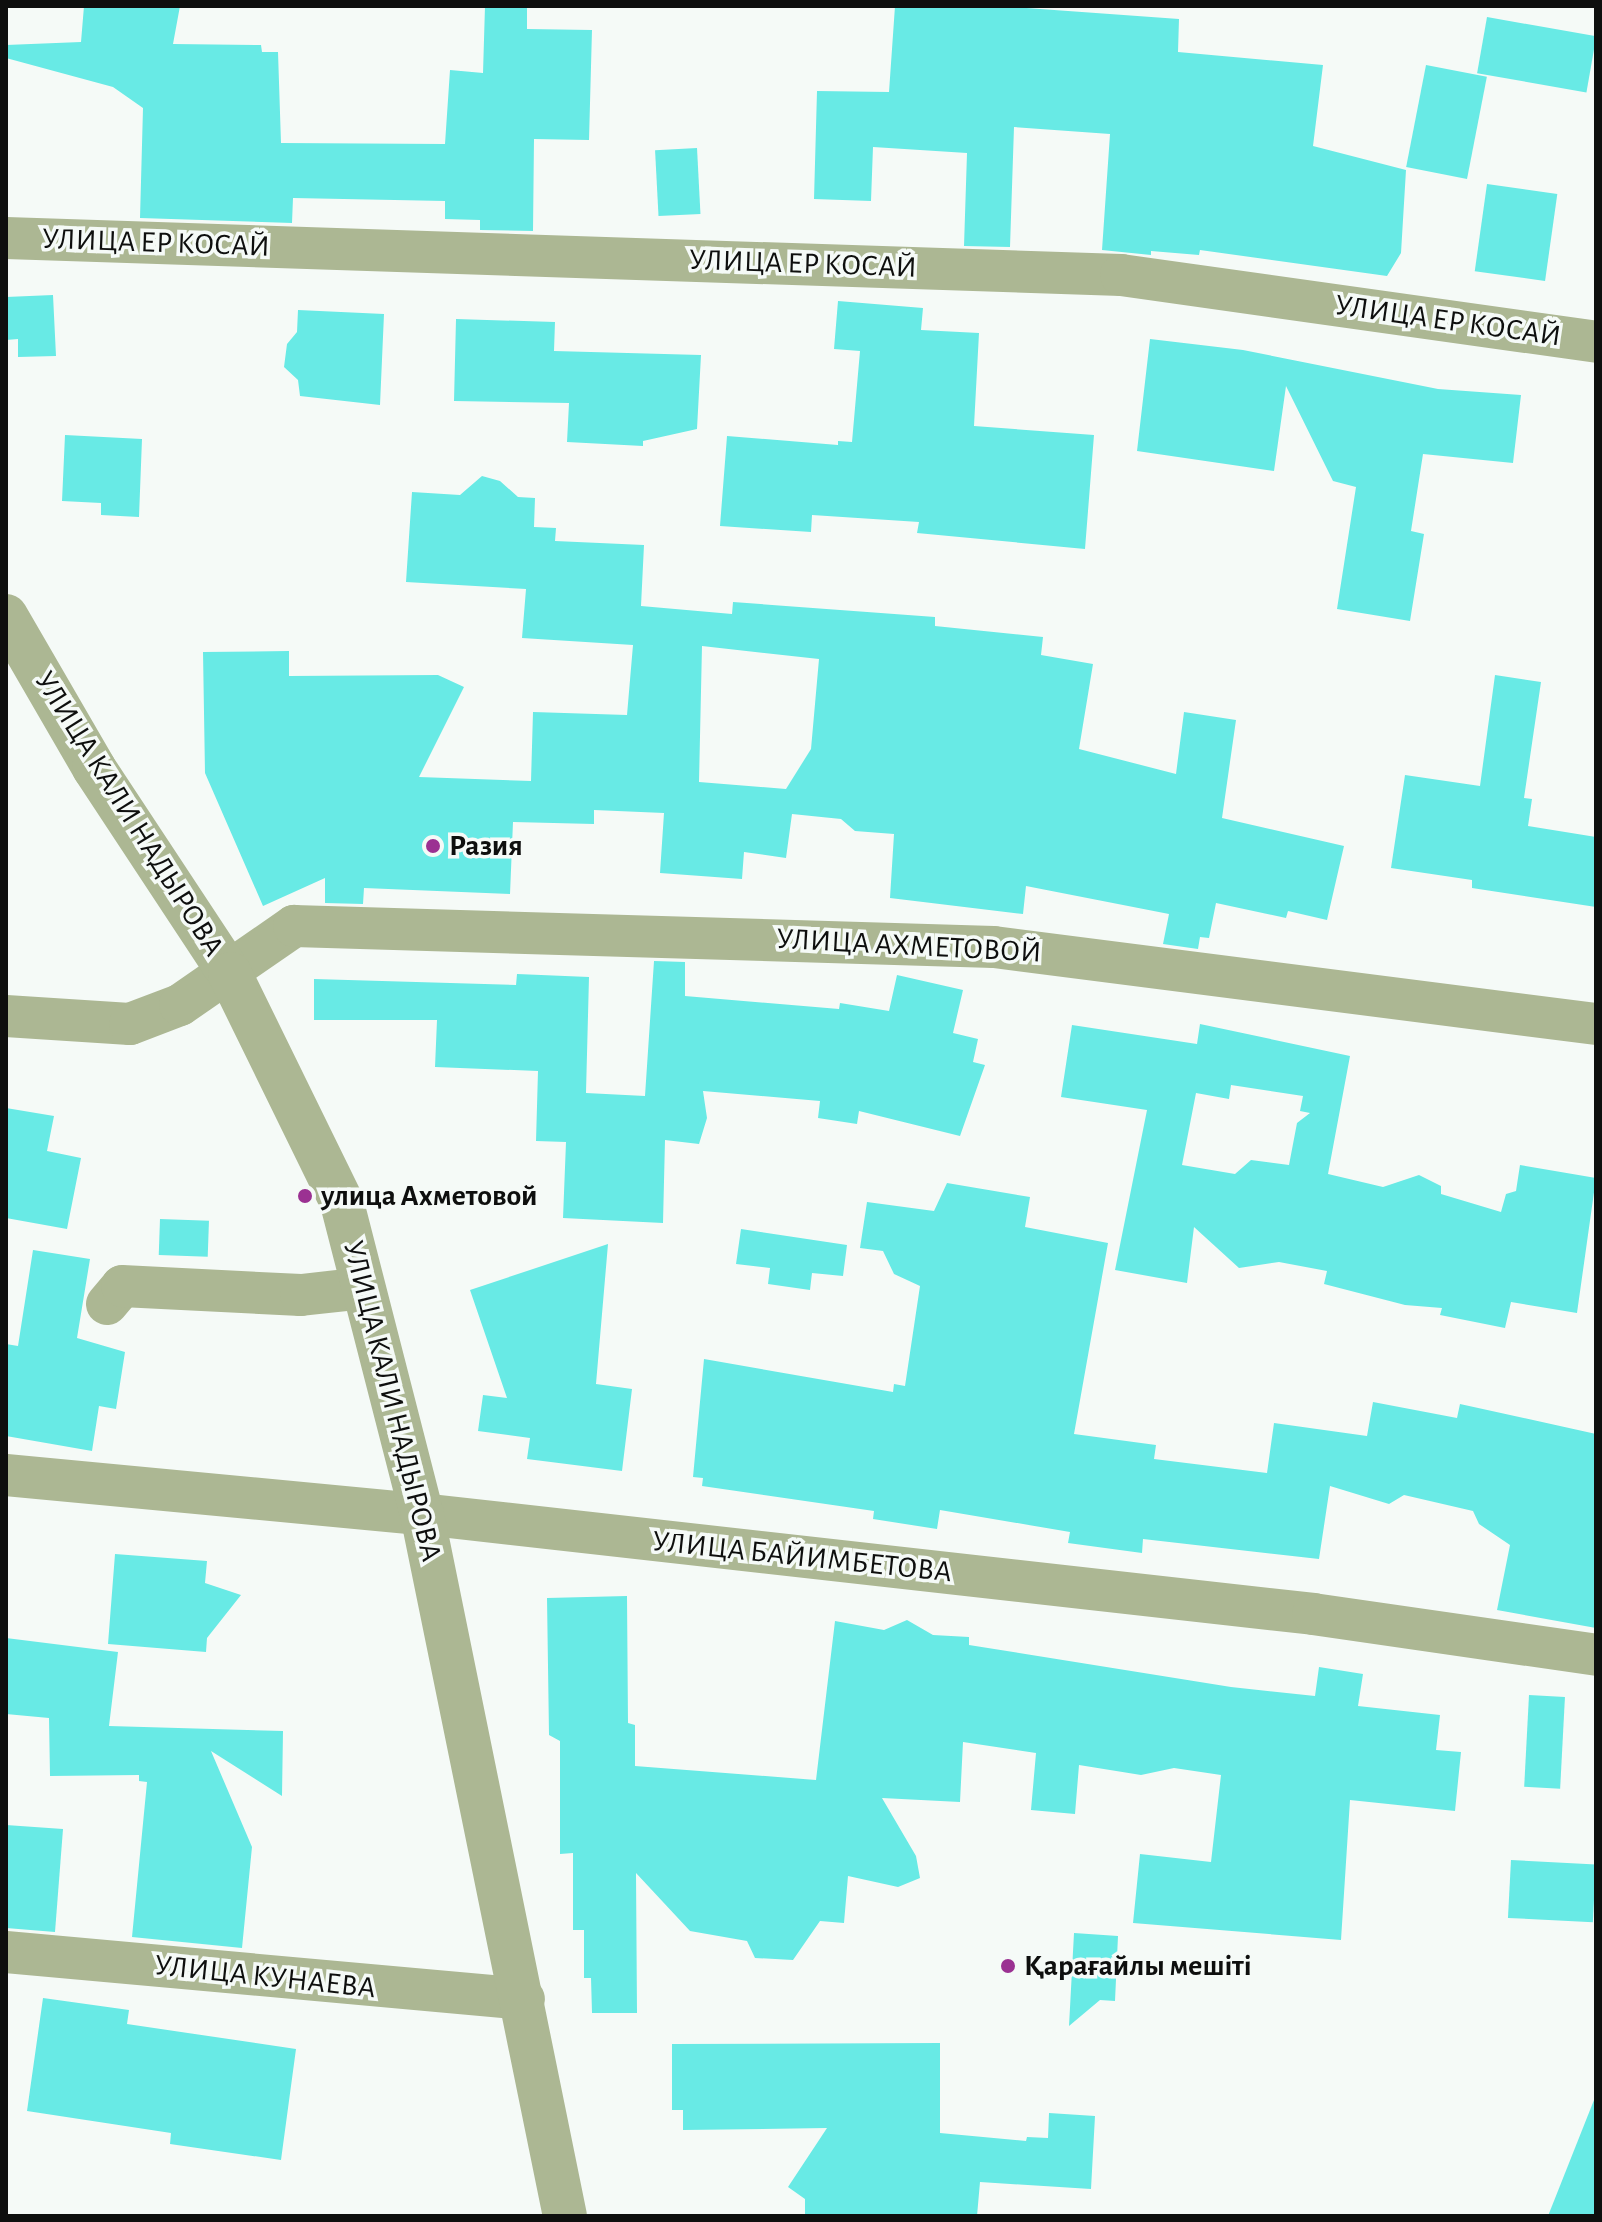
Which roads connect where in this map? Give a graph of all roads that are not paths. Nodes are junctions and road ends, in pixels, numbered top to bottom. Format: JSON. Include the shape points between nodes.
{"nodes":[{"id":1,"x":6,"y":238,"type":"edge"},
{"id":2,"x":1596,"y":342,"type":"edge"},
{"id":3,"x":6,"y":616,"type":"edge"},
{"id":4,"x":230,"y":974,"type":"junction"},
{"id":5,"x":6,"y":1016,"type":"edge"},
{"id":6,"x":1596,"y":1024,"type":"edge"},
{"id":7,"x":364,"y":1288,"type":"junction"},
{"id":8,"x":107,"y":1304,"type":"dead end"},
{"id":9,"x":6,"y":1475,"type":"edge"},
{"id":10,"x":422,"y":1514,"type":"junction"},
{"id":11,"x":1596,"y":1655,"type":"edge"},
{"id":12,"x":6,"y":1952,"type":"edge"},
{"id":13,"x":524,"y":1999,"type":"junction"},
{"id":14,"x":565,"y":2216,"type":"edge"}],
"edges":[{"from":1,"to":2,"type":"street","name":"УЛИЦА ЕР КОСАЙ","via":[[1121,275]]},
{"from":3,"to":4,"type":"street","name":"УЛИЦА КАЛИ НАДЫРОВА","via":[[94,768]]},
{"from":4,"to":5,"type":"street","name":"УЛИЦА АХМЕТОВОЙ","via":[[180,1005],[130,1024]]},
{"from":4,"to":6,"type":"street","name":"УЛИЦА АХМЕТОВОЙ","via":[[294,926],[652,933],[994,947]]},
{"from":4,"to":7,"type":"street","name":"УЛИЦА КАЛИ НАДЫРОВА","via":[[342,1203]]},
{"from":7,"to":8,"type":"street","via":[[301,1295],[122,1286]]},
{"from":7,"to":10,"type":"street","name":"УЛИЦА КАЛИ НАДЫРОВА"},
{"from":9,"to":10,"type":"street","name":"УЛИЦА БАЙИМБЕТОВА"},
{"from":10,"to":11,"type":"street","name":"УЛИЦА БАЙИМБЕТОВА","via":[[1313,1614]]},
{"from":10,"to":13,"type":"street","name":"УЛИЦА КАЛИ НАДЫРОВА"},
{"from":12,"to":13,"type":"street","name":"УЛИЦА КУНАЕВА"},
{"from":13,"to":14,"type":"street","name":"УЛИЦА КАЛИ НАДЫРОВА"}]}
